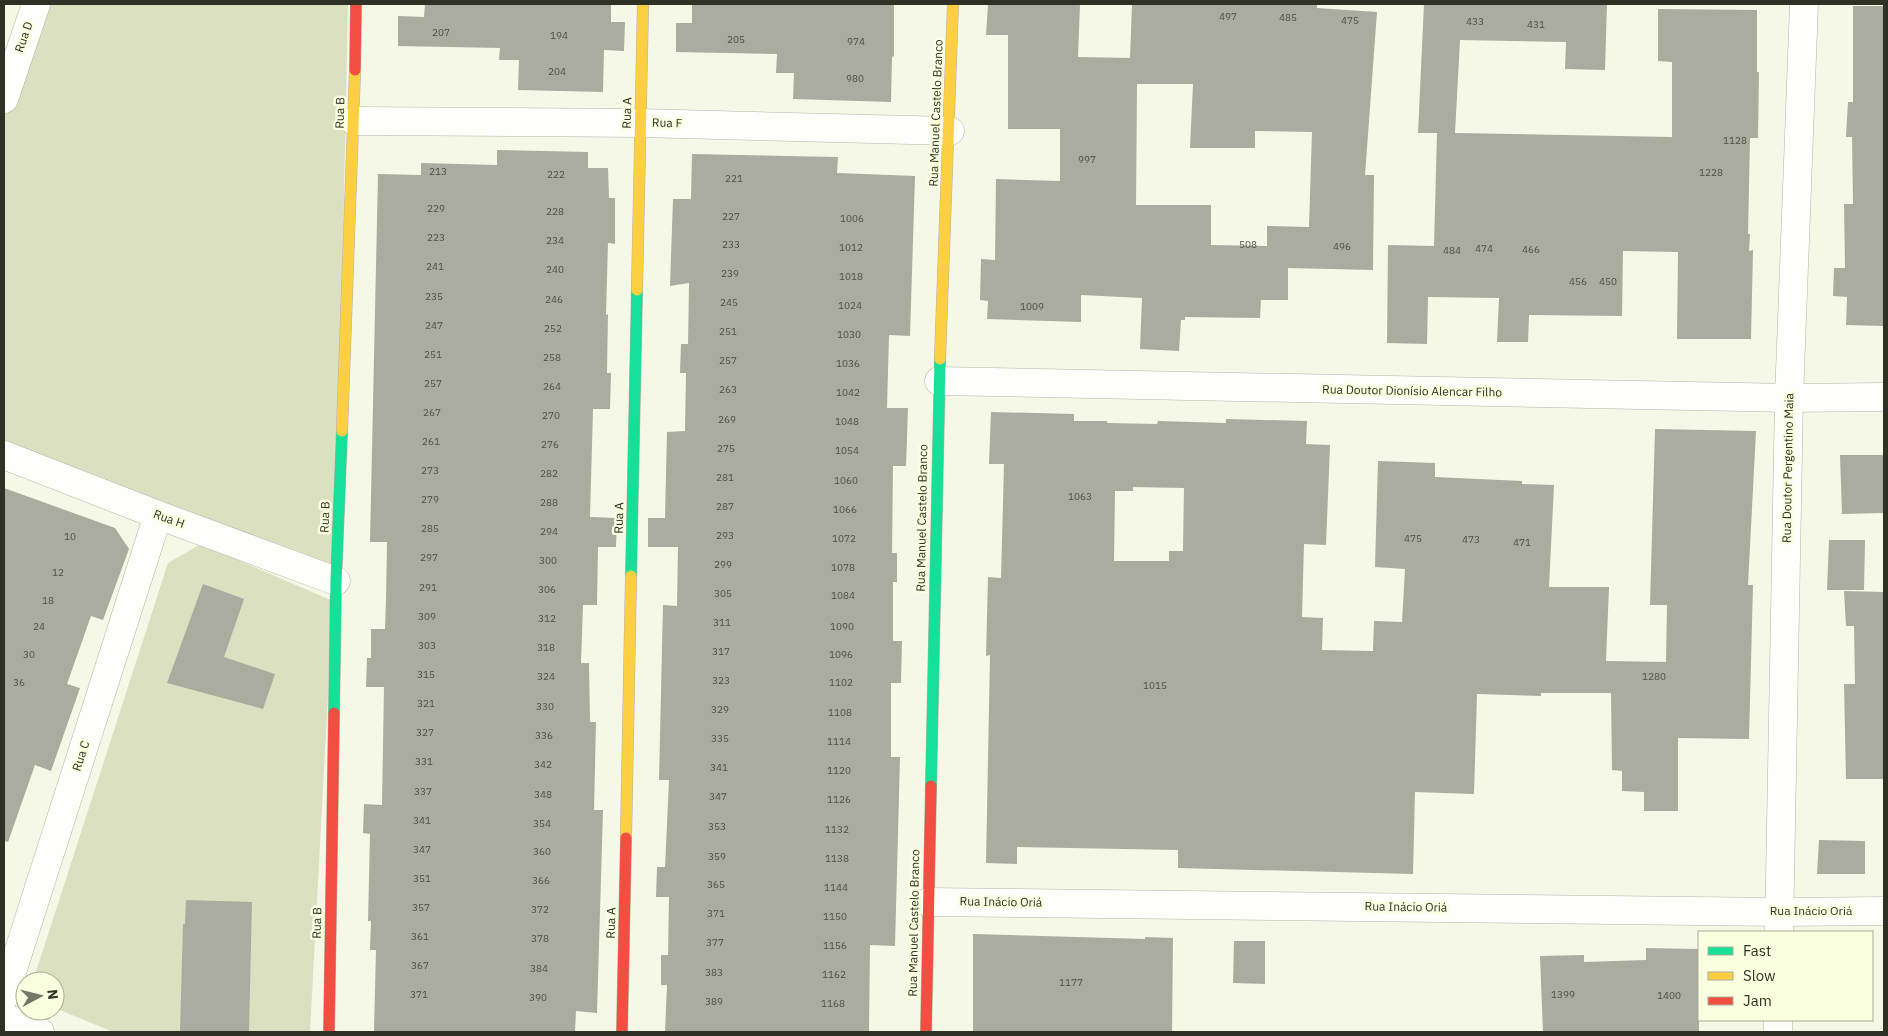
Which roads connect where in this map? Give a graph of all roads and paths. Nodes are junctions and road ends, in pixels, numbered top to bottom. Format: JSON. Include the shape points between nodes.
{"nodes":[{"id":1,"x":36,"y":4,"type":"edge"},
{"id":2,"x":356,"y":4,"type":"edge"},
{"id":3,"x":643,"y":4,"type":"edge"},
{"id":4,"x":953,"y":4,"type":"edge"},
{"id":5,"x":1804,"y":4,"type":"edge"},
{"id":6,"x":4,"y":99,"type":"edge"},
{"id":7,"x":354,"y":122,"type":"junction"},
{"id":8,"x":640,"y":123,"type":"junction"},
{"id":9,"x":950,"y":131,"type":"junction"},
{"id":10,"x":939,"y":381,"type":"junction"},
{"id":11,"x":1884,"y":397,"type":"edge"},
{"id":12,"x":1790,"y":398,"type":"junction"},
{"id":13,"x":4,"y":455,"type":"edge"},
{"id":14,"x":158,"y":515,"type":"junction"},
{"id":15,"x":336,"y":581,"type":"junction"},
{"id":16,"x":928,"y":902,"type":"junction"},
{"id":17,"x":1884,"y":911,"type":"edge"},
{"id":18,"x":1779,"y":922,"type":"edge"},
{"id":19,"x":4,"y":997,"type":"edge"},
{"id":20,"x":4,"y":1018,"type":"edge"},
{"id":21,"x":40,"y":1032,"type":"edge"},
{"id":22,"x":329,"y":1032,"type":"edge"},
{"id":23,"x":622,"y":1032,"type":"edge"},
{"id":24,"x":926,"y":1032,"type":"edge"}],
"edges":[{"from":1,"to":6,"type":"street","name":"Rua D"},
{"from":2,"to":7,"type":"street","name":"Rua B"},
{"from":3,"to":8,"type":"street","name":"Rua A"},
{"from":4,"to":9,"type":"street","name":"Rua Manuel Castelo Branco"},
{"from":5,"to":12,"type":"street","name":"Rua Doutor Pergentino Maia"},
{"from":7,"to":8,"type":"street","name":"Rua F"},
{"from":7,"to":15,"type":"street","name":"Rua B"},
{"from":8,"to":9,"type":"street","name":"Rua F"},
{"from":8,"to":23,"type":"street","name":"Rua A"},
{"from":9,"to":10,"type":"street","name":"Rua Manuel Castelo Branco"},
{"from":10,"to":12,"type":"street","name":"Rua Doutor Dionísio Alencar Filho"},
{"from":10,"to":16,"type":"street","name":"Rua Manuel Castelo Branco"},
{"from":11,"to":12,"type":"street","name":"Rua Doutor Dionísio Alencar Filho"},
{"from":12,"to":18,"type":"street","name":"Rua Doutor Pergentino Maia"},
{"from":13,"to":14,"type":"street","name":"Rua H"},
{"from":14,"to":15,"type":"street","name":"Rua H"},
{"from":14,"to":19,"type":"street","name":"Rua C"},
{"from":15,"to":22,"type":"street","name":"Rua B"},
{"from":16,"to":18,"type":"street","name":"Rua Inácio Oriá"},
{"from":16,"to":24,"type":"street","name":"Rua Manuel Castelo Branco"},
{"from":17,"to":18,"type":"street","name":"Rua Inácio Oriá"},
{"from":20,"to":21,"type":"street"}]}
